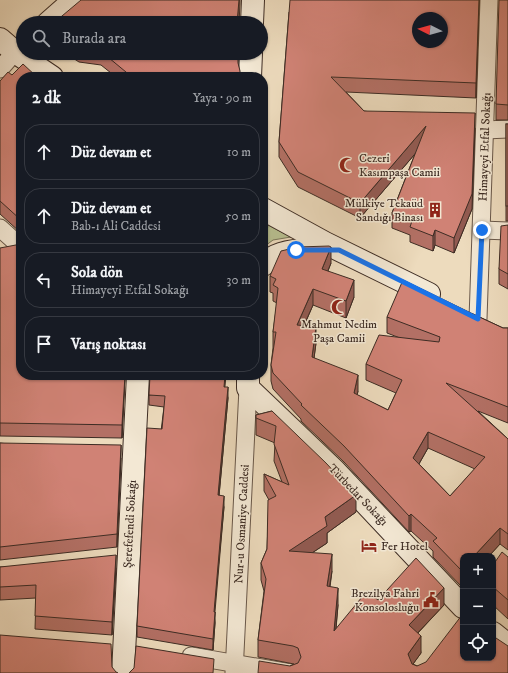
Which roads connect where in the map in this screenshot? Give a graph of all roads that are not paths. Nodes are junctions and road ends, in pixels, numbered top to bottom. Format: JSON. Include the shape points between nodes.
{"nodes":[{"id":1,"x":74,"y":0,"type":"edge"},
{"id":2,"x":253,"y":0,"type":"edge"},
{"id":3,"x":489,"y":0,"type":"edge"},
{"id":4,"x":56,"y":16,"type":"edge"},
{"id":5,"x":252,"y":16,"type":"edge"},
{"id":6,"x":13,"y":45,"type":"edge"},
{"id":7,"x":31,"y":60,"type":"edge"},
{"id":8,"x":251,"y":60,"type":"edge"},
{"id":9,"x":0,"y":69,"type":"edge"},
{"id":10,"x":46,"y":72,"type":"edge"},
{"id":11,"x":250,"y":72,"type":"edge"},
{"id":12,"x":508,"y":129,"type":"edge"},
{"id":13,"x":485,"y":130,"type":"junction"},
{"id":14,"x":268,"y":212,"type":"edge"},
{"id":15,"x":0,"y":228,"type":"edge"},
{"id":16,"x":482,"y":230,"type":"junction"},
{"id":17,"x":508,"y":230,"type":"edge"},
{"id":18,"x":16,"y":242,"type":"edge"},
{"id":19,"x":339,"y":250,"type":"junction"},
{"id":20,"x":268,"y":260,"type":"edge"},
{"id":21,"x":487,"y":323,"type":"joint"},
{"id":22,"x":137,"y":380,"type":"edge"},
{"id":23,"x":248,"y":381,"type":"edge"},
{"id":24,"x":460,"y":615,"type":"edge"},
{"id":25,"x":496,"y":635,"type":"edge"},
{"id":26,"x":508,"y":645,"type":"edge"},
{"id":27,"x":176,"y":654,"type":"edge"},
{"id":28,"x":235,"y":668,"type":"edge"},
{"id":29,"x":123,"y":673,"type":"edge"},
{"id":30,"x":291,"y":673,"type":"edge"}],
"edges":[{"from":1,"to":4,"type":"main road"},
{"from":2,"to":5,"type":"main road"},
{"from":3,"to":13,"type":"street","name":"Himayeyi Etfal Sokağı"},
{"from":6,"to":9,"type":"street"},
{"from":7,"to":10,"type":"main road"},
{"from":8,"to":11,"type":"main road"},
{"from":12,"to":13,"type":"street"},
{"from":13,"to":16,"type":"street","name":"Himayeyi Etfal Sokağı"},
{"from":14,"to":19,"type":"main road"},
{"from":15,"to":18,"type":"street"},
{"from":16,"to":17,"type":"street"},
{"from":16,"to":21,"type":"street","name":"Himayeyi Etfal Sokağı"},
{"from":19,"to":20,"type":"main road","via":[[296,250]]},
{"from":19,"to":21,"type":"main road"},
{"from":22,"to":29,"type":"main road","name":"Şerefefendi Sokağı","via":[[126,448],[122,556]]},
{"from":23,"to":24,"type":"main road","name":"Türbedar Sokağı","via":[[335,471]]},
{"from":23,"to":28,"type":"street","name":"Nur-u Osmaniye Caddesi"},
{"from":25,"to":26,"type":"main road"},
{"from":27,"to":28,"type":"street"},
{"from":28,"to":30,"type":"street"}]}
